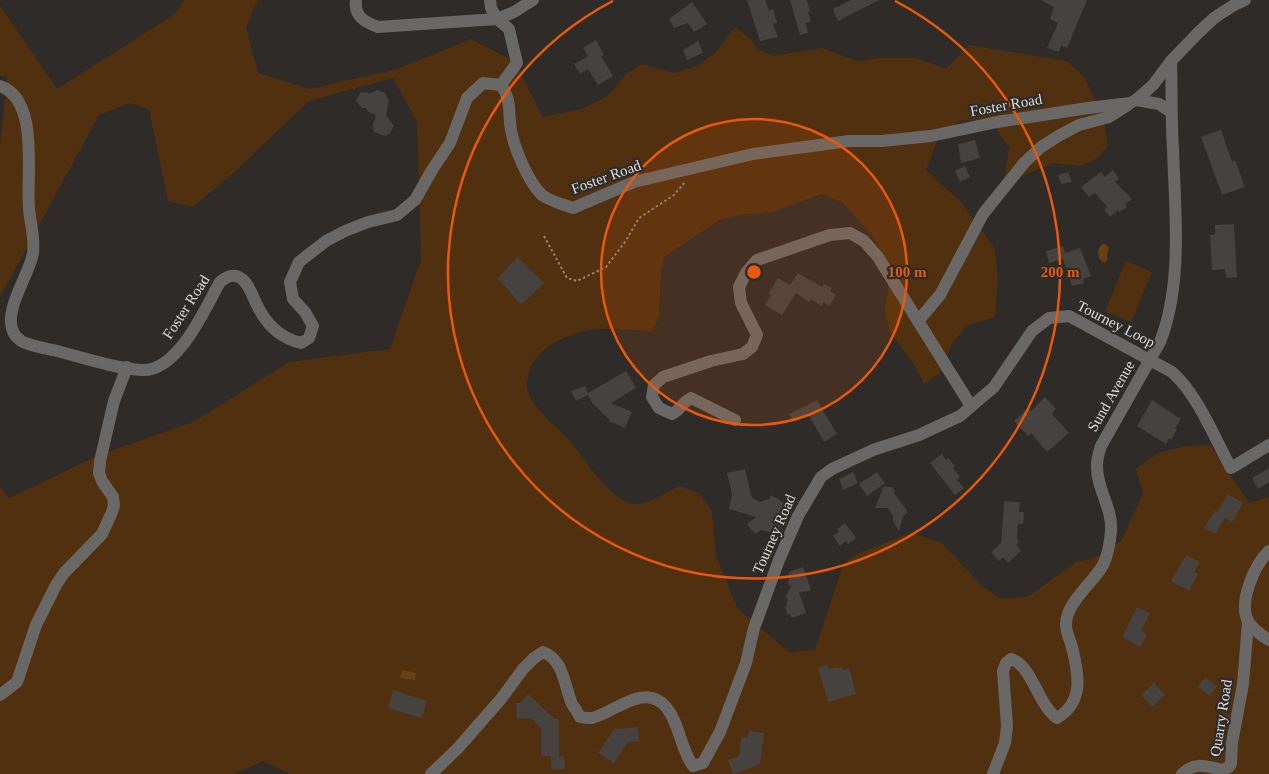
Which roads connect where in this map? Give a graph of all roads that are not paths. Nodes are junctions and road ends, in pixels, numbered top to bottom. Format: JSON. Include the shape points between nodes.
{"nodes":[{"id":1,"x":356,"y":0,"type":"edge"},
{"id":2,"x":490,"y":0,"type":"edge"},
{"id":3,"x":533,"y":0,"type":"edge"},
{"id":4,"x":1245,"y":0,"type":"edge"},
{"id":5,"x":497,"y":19,"type":"junction"},
{"id":6,"x":1171,"y":61,"type":"junction"},
{"id":7,"x":501,"y":85,"type":"junction"},
{"id":8,"x":0,"y":86,"type":"edge"},
{"id":9,"x":1133,"y":101,"type":"junction"},
{"id":10,"x":1171,"y":112,"type":"junction"},
{"id":11,"x":0,"y":304,"type":"edge"},
{"id":12,"x":13,"y":307,"type":"junction"},
{"id":13,"x":918,"y":321,"type":"junction"},
{"id":14,"x":1150,"y":360,"type":"junction"},
{"id":15,"x":127,"y":368,"type":"junction"},
{"id":16,"x":971,"y":406,"type":"junction"},
{"id":17,"x":735,"y":420,"type":"dead end"},
{"id":18,"x":1269,"y":445,"type":"edge"},
{"id":19,"x":1269,"y":551,"type":"edge"},
{"id":20,"x":1248,"y":622,"type":"junction"},
{"id":21,"x":1269,"y":640,"type":"edge"},
{"id":22,"x":0,"y":695,"type":"edge"},
{"id":23,"x":431,"y":774,"type":"edge"},
{"id":24,"x":993,"y":774,"type":"edge"},
{"id":25,"x":1182,"y":774,"type":"edge"}],
"edges":[{"from":1,"to":5,"type":"street","via":[[359,16],[366,23],[378,27]]},
{"from":2,"to":5,"type":"street"},
{"from":3,"to":5,"type":"street"},
{"from":4,"to":6,"type":"street","via":[[1214,18]]},
{"from":5,"to":7,"type":"street","via":[[509,29],[517,64]]},
{"from":6,"to":9,"type":"street","via":[[1153,85]]},
{"from":6,"to":10,"type":"street","name":"Sund Avenue"},
{"from":7,"to":9,"type":"street","name":"Foster Road","via":[[510,105],[515,146],[526,170],[542,196],[573,208],[634,182],[753,154],[849,141],[931,136],[1006,120]]},
{"from":7,"to":15,"type":"street","name":"Foster Road","via":[[483,83],[467,98],[450,143],[415,200],[396,215],[368,222],[326,241],[299,262],[290,282],[293,299],[313,326],[309,338],[301,343],[280,335],[265,319],[242,279],[227,276],[171,359],[151,370]]},
{"from":8,"to":12,"type":"street","name":"Foster Road","via":[[19,102],[28,132],[33,255]]},
{"from":9,"to":10,"type":"street","via":[[1159,104]]},
{"from":9,"to":13,"type":"street","via":[[1109,117],[1079,125],[1060,135],[1024,163],[983,214],[940,295]]},
{"from":10,"to":14,"type":"street","name":"Sund Avenue","via":[[1174,286],[1166,326]]},
{"from":11,"to":12,"type":"street"},
{"from":12,"to":15,"type":"street","name":"Foster Road","via":[[10,322],[14,334],[23,342]]},
{"from":13,"to":16,"type":"street"},
{"from":13,"to":17,"type":"street","via":[[878,257],[864,240],[850,233],[830,235],[757,260],[739,287],[741,303],[757,334],[752,347],[743,354],[663,377],[654,385],[652,397],[659,408],[672,414],[691,398]]},
{"from":14,"to":16,"type":"street","name":"Tourney Loop","via":[[1070,316],[1049,318],[1032,331],[994,387]]},
{"from":14,"to":18,"type":"street","name":"Tourney Loop","via":[[1184,382],[1232,468]]},
{"from":14,"to":24,"type":"street","name":"Sund Avenue","via":[[1101,446],[1096,464],[1111,529],[1103,564],[1068,612],[1066,625],[1074,656],[1076,698],[1067,712],[1057,718],[1049,712],[1017,661],[1011,659],[1006,663],[1003,671],[1007,726]]},
{"from":15,"to":22,"type":"street","via":[[114,401],[100,460],[102,481],[113,497],[112,512],[102,534],[56,585],[36,625],[17,682]]},
{"from":16,"to":23,"type":"street","name":"Tourney Road","via":[[960,416],[865,454],[821,477],[778,560],[754,628],[746,663],[720,732],[703,763],[693,766],[687,758],[678,728],[665,706],[654,698],[640,696],[591,718],[580,718],[558,664],[551,655],[542,652],[523,669],[501,699]]},
{"from":19,"to":20,"type":"street","name":"Quarry Road","via":[[1257,567],[1247,592]]},
{"from":20,"to":21,"type":"street"},
{"from":20,"to":25,"type":"street","name":"Quarry Road","via":[[1231,764],[1222,770],[1203,765],[1191,766]]}]}
